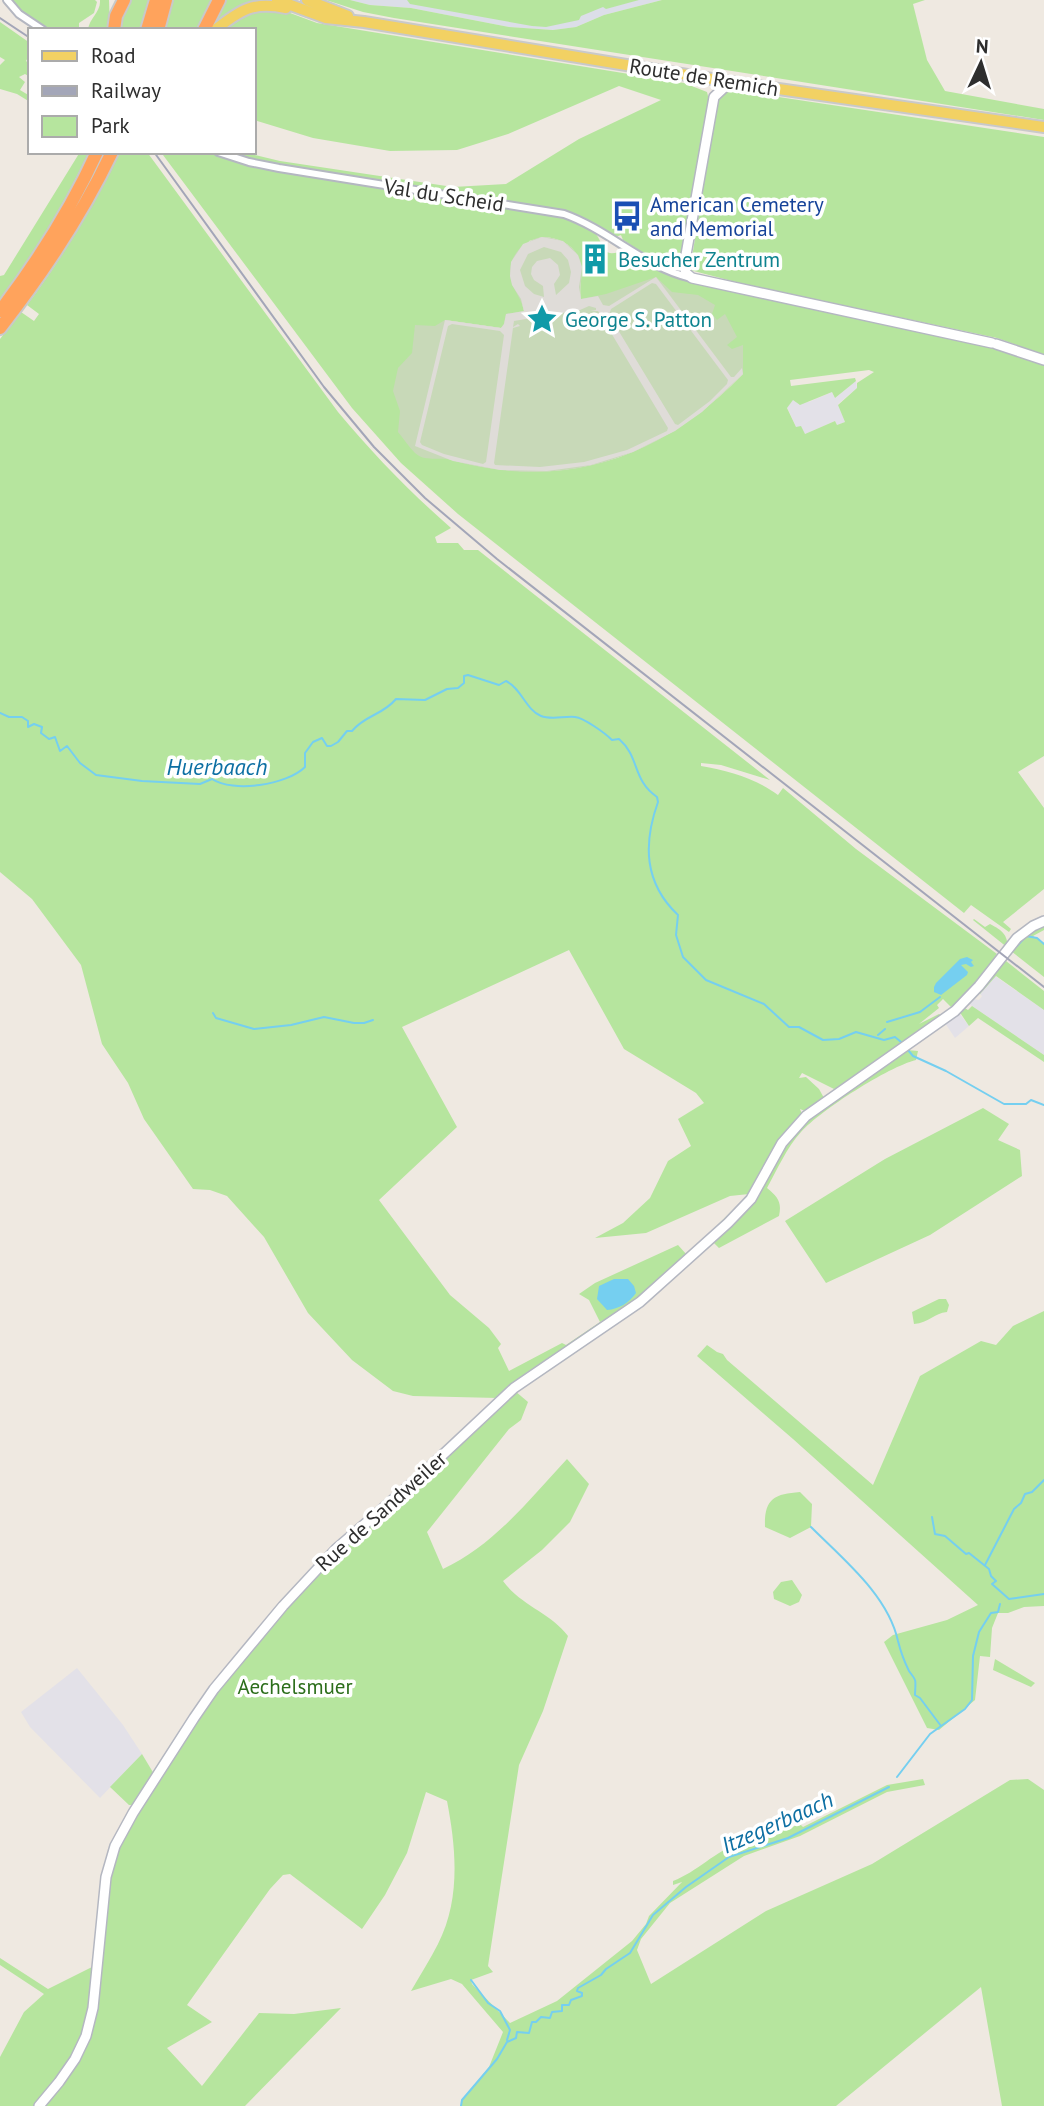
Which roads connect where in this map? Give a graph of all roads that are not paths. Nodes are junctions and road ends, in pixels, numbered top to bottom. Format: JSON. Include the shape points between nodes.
{"nodes":[{"id":1,"x":7,"y":0,"type":"edge"},
{"id":2,"x":111,"y":0,"type":"edge"},
{"id":3,"x":124,"y":0,"type":"edge"},
{"id":4,"x":219,"y":0,"type":"edge"},
{"id":5,"x":277,"y":0,"type":"edge"},
{"id":6,"x":307,"y":0,"type":"edge"},
{"id":7,"x":160,"y":3,"type":"edge"},
{"id":8,"x":326,"y":18,"type":"junction"},
{"id":9,"x":364,"y":22,"type":"junction"},
{"id":10,"x":114,"y":27,"type":"edge"},
{"id":11,"x":40,"y":28,"type":"edge"},
{"id":12,"x":148,"y":28,"type":"edge"},
{"id":13,"x":158,"y":28,"type":"edge"},
{"id":14,"x":205,"y":28,"type":"edge"},
{"id":15,"x":218,"y":28,"type":"edge"},
{"id":16,"x":698,"y":76,"type":"junction"},
{"id":17,"x":730,"y":82,"type":"junction"},
{"id":18,"x":714,"y":97,"type":"junction"},
{"id":19,"x":1044,"y":127,"type":"edge"},
{"id":20,"x":107,"y":154,"type":"edge"},
{"id":21,"x":226,"y":154,"type":"edge"},
{"id":22,"x":685,"y":257,"type":"junction"},
{"id":23,"x":658,"y":266,"type":"junction"},
{"id":24,"x":692,"y":278,"type":"junction"},
{"id":25,"x":0,"y":311,"type":"edge"},
{"id":26,"x":0,"y":328,"type":"edge"},
{"id":27,"x":1044,"y":360,"type":"edge"},
{"id":28,"x":1044,"y":921,"type":"edge"},
{"id":29,"x":38,"y":2106,"type":"edge"}],
"edges":[{"from":1,"to":11,"type":"street"},
{"from":2,"to":10,"type":"highway"},
{"from":3,"to":10,"type":"highway"},
{"from":4,"to":14,"type":"highway"},
{"from":5,"to":8,"type":"main road","name":"Route de Remich"},
{"from":6,"to":9,"type":"main road","name":"Route de Remich"},
{"from":7,"to":12,"type":"highway"},
{"from":7,"to":13,"type":"highway"},
{"from":8,"to":9,"type":"main road","name":"Route de Remich"},
{"from":8,"to":15,"type":"main road","via":[[262,5],[244,9]]},
{"from":9,"to":16,"type":"main road","name":"Route de Remich"},
{"from":16,"to":17,"type":"main road","name":"Route de Remich"},
{"from":16,"to":18,"type":"main road"},
{"from":17,"to":18,"type":"main road"},
{"from":17,"to":19,"type":"main road","name":"Route de Remich"},
{"from":18,"to":22,"type":"main road"},
{"from":20,"to":25,"type":"highway"},
{"from":20,"to":26,"type":"highway","via":[[56,250]]},
{"from":21,"to":23,"type":"street","name":"Val du Scheid","via":[[279,168],[564,214]]},
{"from":22,"to":23,"type":"street"},
{"from":22,"to":24,"type":"main road","via":[[686,273]]},
{"from":23,"to":24,"type":"street","name":"Val du Scheid"},
{"from":24,"to":27,"type":"main road","name":"Val du Scheid","via":[[994,343]]},
{"from":28,"to":29,"type":"main road","name":"Rue de Sandweiler","via":[[1017,938],[964,1003],[806,1116],[782,1143],[751,1199],[728,1223],[640,1302],[514,1388],[336,1549],[242,1655],[176,1744],[116,1846],[106,1877],[97,1977],[86,2036],[75,2059]]}]}
